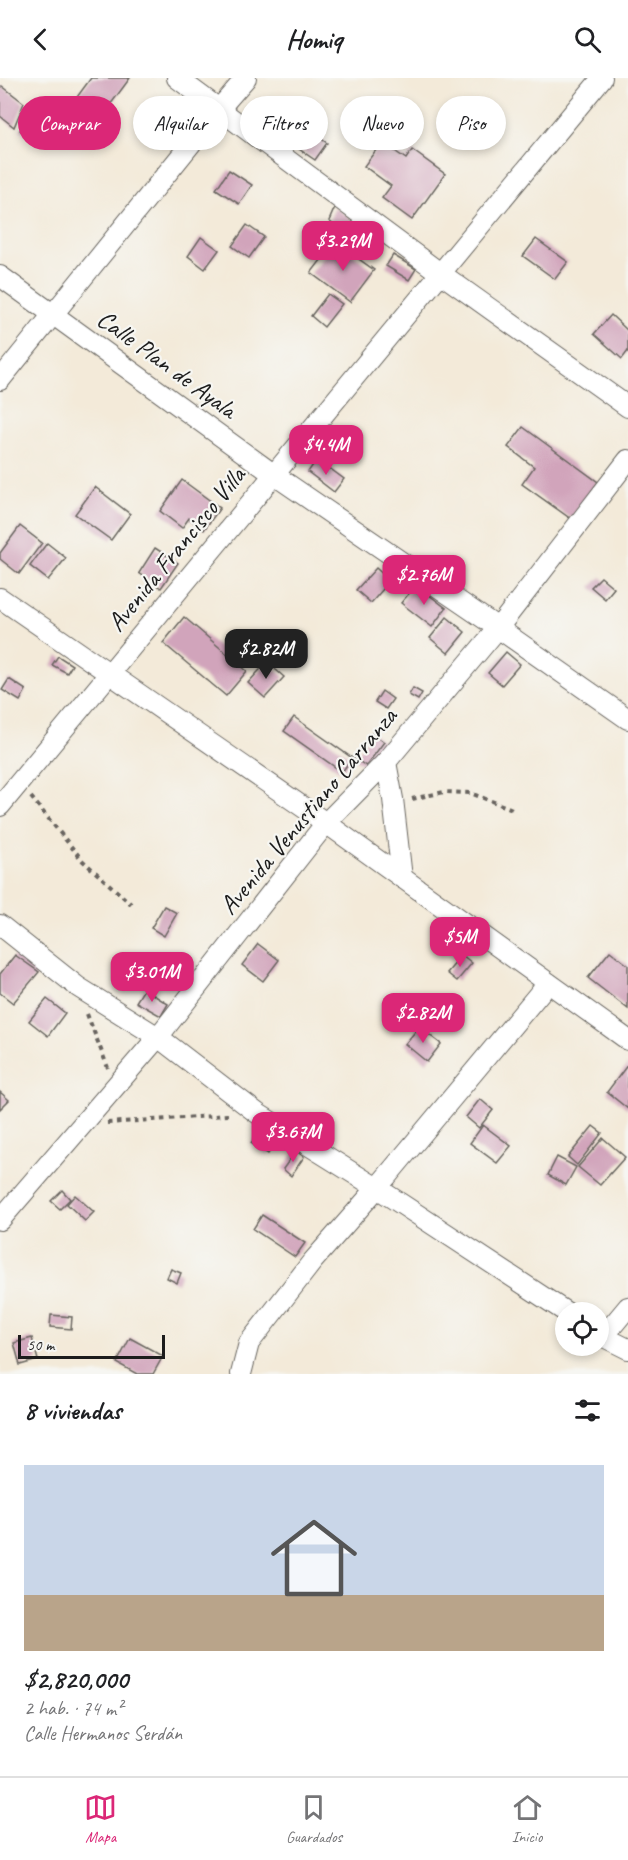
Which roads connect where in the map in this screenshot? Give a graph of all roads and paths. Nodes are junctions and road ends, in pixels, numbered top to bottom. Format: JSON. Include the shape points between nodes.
{"nodes":[{"id":1,"x":177,"y":78,"type":"edge"},
{"id":2,"x":246,"y":78,"type":"edge"},
{"id":3,"x":602,"y":78,"type":"edge"},
{"id":4,"x":201,"y":96,"type":"edge"},
{"id":5,"x":228,"y":99,"type":"edge"},
{"id":6,"x":228,"y":116,"type":"edge"},
{"id":7,"x":186,"y":150,"type":"edge"},
{"id":8,"x":440,"y":273,"type":"junction"},
{"id":9,"x":0,"y":276,"type":"edge"},
{"id":10,"x":54,"y":315,"type":"junction"},
{"id":11,"x":0,"y":380,"type":"edge"},
{"id":12,"x":628,"y":407,"type":"edge"},
{"id":13,"x":628,"y":460,"type":"edge"},
{"id":14,"x":273,"y":474,"type":"junction"},
{"id":15,"x":0,"y":598,"type":"edge"},
{"id":16,"x":498,"y":628,"type":"junction"},
{"id":17,"x":109,"y":674,"type":"junction"},
{"id":18,"x":628,"y":719,"type":"edge"},
{"id":19,"x":386,"y":762,"type":"junction"},
{"id":20,"x":19,"y":782,"type":"junction"},
{"id":21,"x":393,"y":799,"type":"junction"},
{"id":22,"x":0,"y":806,"type":"edge"},
{"id":23,"x":515,"y":810,"type":"dead end"},
{"id":24,"x":326,"y":823,"type":"junction"},
{"id":25,"x":402,"y":878,"type":"junction"},
{"id":26,"x":132,"y":904,"type":"dead end"},
{"id":27,"x":0,"y":925,"type":"edge"},
{"id":28,"x":548,"y":983,"type":"junction"},
{"id":29,"x":78,"y":987,"type":"junction"},
{"id":30,"x":158,"y":1038,"type":"junction"},
{"id":31,"x":628,"y":1040,"type":"edge"},
{"id":32,"x":110,"y":1073,"type":"dead end"},
{"id":33,"x":257,"y":1113,"type":"junction"},
{"id":34,"x":82,"y":1125,"type":"junction"},
{"id":35,"x":377,"y":1188,"type":"junction"},
{"id":36,"x":0,"y":1220,"type":"edge"},
{"id":37,"x":555,"y":1304,"type":"edge"},
{"id":38,"x":628,"y":1307,"type":"edge"},
{"id":39,"x":609,"y":1327,"type":"edge"},
{"id":40,"x":609,"y":1339,"type":"edge"},
{"id":41,"x":628,"y":1349,"type":"edge"},
{"id":42,"x":241,"y":1374,"type":"edge"}],
"edges":[{"from":1,"to":4,"type":"street"},
{"from":2,"to":5,"type":"street"},
{"from":3,"to":8,"type":"street","name":"Avenida Francisco Villa"},
{"from":6,"to":8,"type":"street"},
{"from":7,"to":10,"type":"street"},
{"from":8,"to":12,"type":"street"},
{"from":8,"to":14,"type":"street","name":"Avenida Francisco Villa"},
{"from":9,"to":10,"type":"street","name":"Calle Plan de Ayala"},
{"from":10,"to":11,"type":"street"},
{"from":10,"to":14,"type":"street","name":"Calle Plan de Ayala"},
{"from":13,"to":16,"type":"street","name":"Avenida Venustiano Carranza"},
{"from":14,"to":16,"type":"street","name":"Calle Plan de Ayala"},
{"from":14,"to":17,"type":"street","name":"Avenida Francisco Villa"},
{"from":15,"to":17,"type":"street"},
{"from":16,"to":18,"type":"street","name":"Calle Plan de Ayala"},
{"from":16,"to":19,"type":"street","name":"Avenida Venustiano Carranza"},
{"from":17,"to":20,"type":"street","name":"Avenida Francisco Villa"},
{"from":17,"to":24,"type":"street"},
{"from":19,"to":21,"type":"street"},
{"from":19,"to":24,"type":"street","name":"Avenida Venustiano Carranza"},
{"from":20,"to":22,"type":"street","name":"Avenida Francisco Villa"},
{"from":20,"to":26,"type":"path","via":[[82,861]]},
{"from":21,"to":23,"type":"path","via":[[444,792],[470,793]]},
{"from":21,"to":25,"type":"street"},
{"from":24,"to":25,"type":"street"},
{"from":24,"to":30,"type":"street","name":"Avenida Venustiano Carranza"},
{"from":25,"to":28,"type":"street"},
{"from":27,"to":29,"type":"street"},
{"from":28,"to":31,"type":"street"},
{"from":28,"to":35,"type":"street"},
{"from":29,"to":30,"type":"street"},
{"from":29,"to":32,"type":"path"},
{"from":30,"to":33,"type":"street"},
{"from":30,"to":34,"type":"street","name":"Avenida Venustiano Carranza"},
{"from":33,"to":34,"type":"path"},
{"from":33,"to":35,"type":"street"},
{"from":34,"to":36,"type":"street","name":"Avenida Venustiano Carranza"},
{"from":35,"to":37,"type":"street"},
{"from":35,"to":42,"type":"street","via":[[249,1343]]},
{"from":38,"to":39,"type":"street"},
{"from":40,"to":41,"type":"street"}]}
